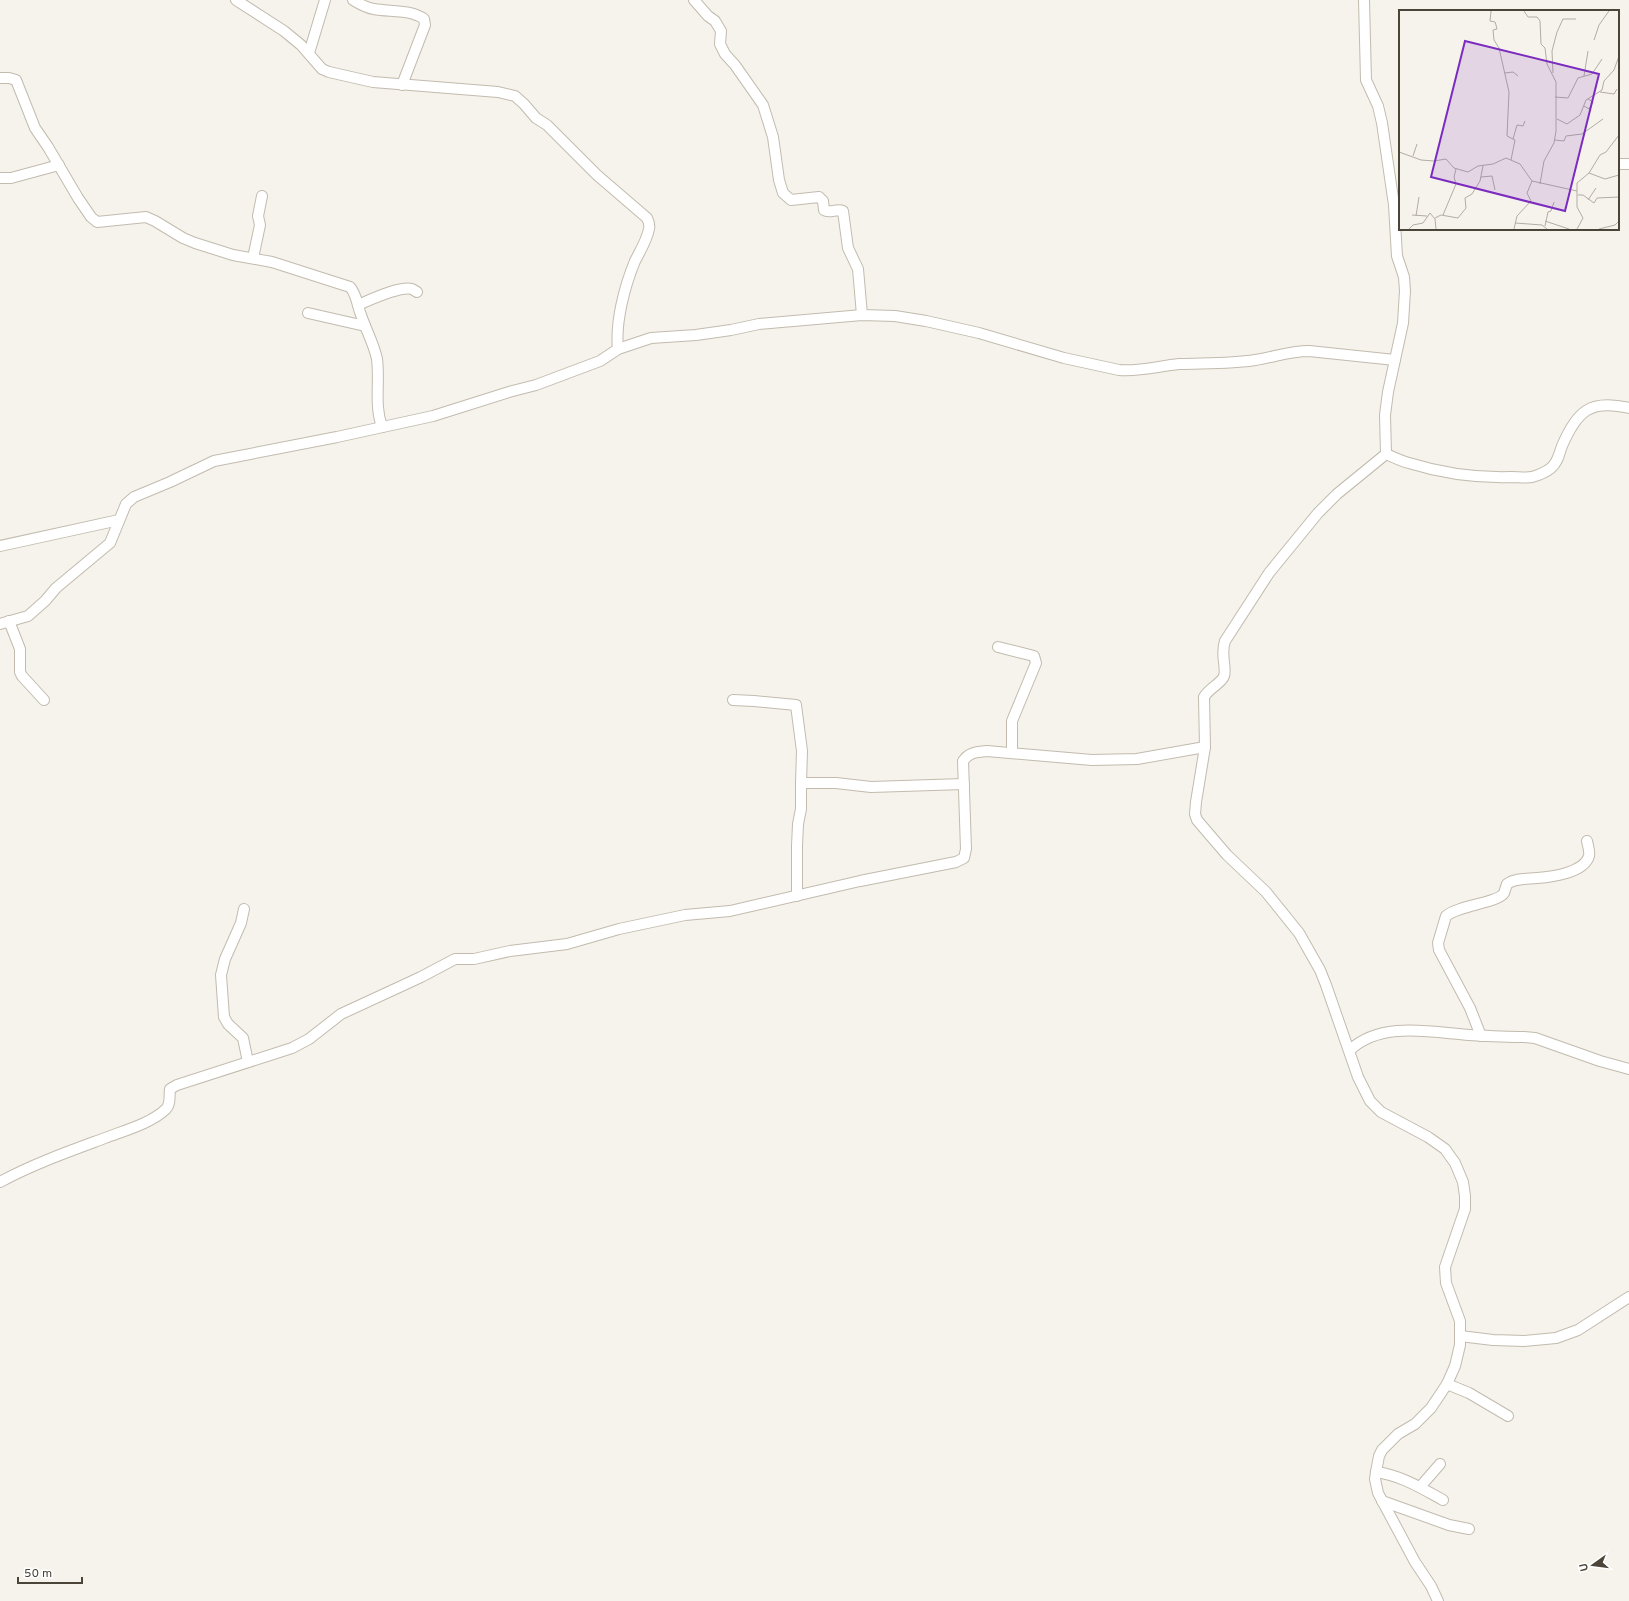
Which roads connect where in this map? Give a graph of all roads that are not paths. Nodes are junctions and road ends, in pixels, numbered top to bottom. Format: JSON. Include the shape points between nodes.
{"nodes":[{"id":1,"x":236,"y":0,"type":"edge"},
{"id":2,"x":325,"y":0,"type":"edge"},
{"id":3,"x":353,"y":0,"type":"edge"},
{"id":4,"x":694,"y":0,"type":"edge"},
{"id":5,"x":1364,"y":0,"type":"edge"},
{"id":6,"x":309,"y":53,"type":"junction"},
{"id":7,"x":0,"y":78,"type":"edge"},
{"id":8,"x":402,"y":85,"type":"junction"},
{"id":9,"x":59,"y":165,"type":"junction"},
{"id":10,"x":0,"y":178,"type":"edge"},
{"id":11,"x":262,"y":196,"type":"dead end"},
{"id":12,"x":253,"y":258,"type":"junction"},
{"id":13,"x":417,"y":292,"type":"dead end"},
{"id":14,"x":358,"y":305,"type":"junction"},
{"id":15,"x":308,"y":313,"type":"dead end"},
{"id":16,"x":862,"y":315,"type":"junction"},
{"id":17,"x":365,"y":326,"type":"junction"},
{"id":18,"x":618,"y":349,"type":"junction"},
{"id":19,"x":1394,"y":360,"type":"junction"},
{"id":20,"x":1629,"y":408,"type":"edge"},
{"id":21,"x":382,"y":427,"type":"junction"},
{"id":22,"x":1386,"y":454,"type":"junction"},
{"id":23,"x":118,"y":520,"type":"junction"},
{"id":24,"x":0,"y":546,"type":"edge"},
{"id":25,"x":4,"y":622,"type":"edge"},
{"id":26,"x":998,"y":647,"type":"dead end"},
{"id":27,"x":44,"y":700,"type":"dead end"},
{"id":28,"x":733,"y":700,"type":"dead end"},
{"id":29,"x":1205,"y":747,"type":"junction"},
{"id":30,"x":1012,"y":753,"type":"junction"},
{"id":31,"x":801,"y":783,"type":"junction"},
{"id":32,"x":964,"y":784,"type":"junction"},
{"id":33,"x":1587,"y":841,"type":"dead end"},
{"id":34,"x":797,"y":896,"type":"junction"},
{"id":35,"x":244,"y":909,"type":"dead end"},
{"id":36,"x":1481,"y":1036,"type":"junction"},
{"id":37,"x":1350,"y":1050,"type":"junction"},
{"id":38,"x":248,"y":1062,"type":"junction"},
{"id":39,"x":1629,"y":1069,"type":"edge"},
{"id":40,"x":0,"y":1182,"type":"edge"},
{"id":41,"x":1629,"y":1296,"type":"edge"},
{"id":42,"x":1460,"y":1336,"type":"junction"},
{"id":43,"x":1447,"y":1384,"type":"junction"},
{"id":44,"x":1508,"y":1416,"type":"dead end"},
{"id":45,"x":1440,"y":1464,"type":"dead end"},
{"id":46,"x":1376,"y":1472,"type":"junction"},
{"id":47,"x":1420,"y":1488,"type":"junction"},
{"id":48,"x":1443,"y":1500,"type":"dead end"},
{"id":49,"x":1382,"y":1501,"type":"junction"},
{"id":50,"x":1469,"y":1529,"type":"dead end"},
{"id":51,"x":1438,"y":1601,"type":"edge"}],
"edges":[{"from":1,"to":6,"type":"street","via":[[284,31]]},
{"from":2,"to":6,"type":"street"},
{"from":3,"to":8,"type":"street","via":[[372,9],[410,13],[424,19],[425,25]]},
{"from":4,"to":16,"type":"street","via":[[722,31],[720,44],[725,54],[763,105],[773,137],[783,193],[791,200],[819,197],[827,212],[841,209],[843,211],[848,248],[859,275]]},
{"from":5,"to":19,"type":"street","via":[[1366,80],[1378,106],[1382,123],[1394,205],[1397,256],[1405,284],[1403,323]]},
{"from":6,"to":8,"type":"street","via":[[322,69],[329,72],[373,82]]},
{"from":7,"to":9,"type":"street","via":[[16,80],[35,128]]},
{"from":8,"to":18,"type":"street","via":[[470,88],[515,96],[597,175],[647,218],[650,226],[648,234],[627,281],[620,316]]},
{"from":9,"to":10,"type":"street","via":[[11,178]]},
{"from":9,"to":12,"type":"street","via":[[78,198],[97,222],[146,217],[195,243],[233,255]]},
{"from":11,"to":12,"type":"street","via":[[258,216],[260,225]]},
{"from":12,"to":14,"type":"street","via":[[350,287],[354,291]]},
{"from":13,"to":14,"type":"street","via":[[403,289]]},
{"from":14,"to":17,"type":"street"},
{"from":15,"to":17,"type":"street"},
{"from":16,"to":18,"type":"street","via":[[759,324],[696,335],[651,338]]},
{"from":16,"to":19,"type":"street","via":[[895,316],[950,326],[1064,358],[1128,371],[1162,366],[1256,360],[1300,351]]},
{"from":17,"to":21,"type":"street","via":[[376,358],[378,407]]},
{"from":18,"to":21,"type":"street","via":[[600,361],[536,385],[433,416]]},
{"from":19,"to":22,"type":"street","via":[[1384,415]]},
{"from":20,"to":22,"type":"street","via":[[1598,405],[1588,409],[1580,416],[1566,438],[1557,462],[1543,473],[1531,477],[1500,478],[1430,469],[1406,463]]},
{"from":21,"to":23,"type":"street","via":[[205,464],[134,497],[126,504]]},
{"from":22,"to":29,"type":"street","via":[[1327,504],[1301,533],[1255,594],[1225,641],[1224,676],[1204,697]]},
{"from":23,"to":24,"type":"street"},
{"from":23,"to":25,"type":"street","via":[[110,542],[96,556],[56,588],[28,616]]},
{"from":25,"to":27,"type":"street","via":[[20,650],[22,676]]},
{"from":26,"to":30,"type":"street","via":[[1034,656],[1036,659],[1012,721]]},
{"from":28,"to":31,"type":"street","via":[[796,705],[802,751]]},
{"from":29,"to":30,"type":"street","via":[[1137,759],[1092,760]]},
{"from":29,"to":37,"type":"street","via":[[1196,802],[1197,820],[1227,855],[1266,892],[1299,934],[1320,970]]},
{"from":30,"to":32,"type":"street","via":[[970,753],[963,761]]},
{"from":31,"to":32,"type":"street","via":[[871,787]]},
{"from":31,"to":34,"type":"street","via":[[801,809],[796,846]]},
{"from":32,"to":34,"type":"street","via":[[964,858],[944,865]]},
{"from":33,"to":36,"type":"street","via":[[1589,856],[1578,868],[1551,876],[1513,880],[1507,884],[1501,895],[1458,908],[1446,916],[1438,943],[1439,950],[1476,1020]]},
{"from":34,"to":38,"type":"street","via":[[730,911],[685,914],[567,944],[510,951],[474,959],[455,959],[341,1014],[309,1039],[292,1048]]},
{"from":35,"to":38,"type":"street","via":[[242,923],[220,975],[224,1017],[243,1038]]},
{"from":36,"to":37,"type":"street","via":[[1417,1031],[1386,1033],[1369,1037]]},
{"from":36,"to":39,"type":"street","via":[[1535,1038]]},
{"from":37,"to":42,"type":"street","via":[[1366,1094],[1376,1108],[1440,1146],[1455,1163],[1461,1175],[1465,1209],[1445,1267],[1446,1283],[1460,1321]]},
{"from":38,"to":40,"type":"street","via":[[177,1085],[170,1089],[166,1109],[155,1117],[44,1161]]},
{"from":41,"to":42,"type":"street","via":[[1578,1330],[1556,1338],[1524,1341]]},
{"from":42,"to":43,"type":"street","via":[[1455,1366]]},
{"from":43,"to":44,"type":"street","via":[[1469,1393]]},
{"from":43,"to":46,"type":"street","via":[[1429,1411],[1387,1445],[1379,1456]]},
{"from":45,"to":47,"type":"street"},
{"from":46,"to":47,"type":"street","via":[[1390,1474]]},
{"from":46,"to":49,"type":"street","via":[[1376,1486]]},
{"from":47,"to":48,"type":"street"},
{"from":49,"to":50,"type":"street","via":[[1449,1525]]},
{"from":49,"to":51,"type":"street"}]}
